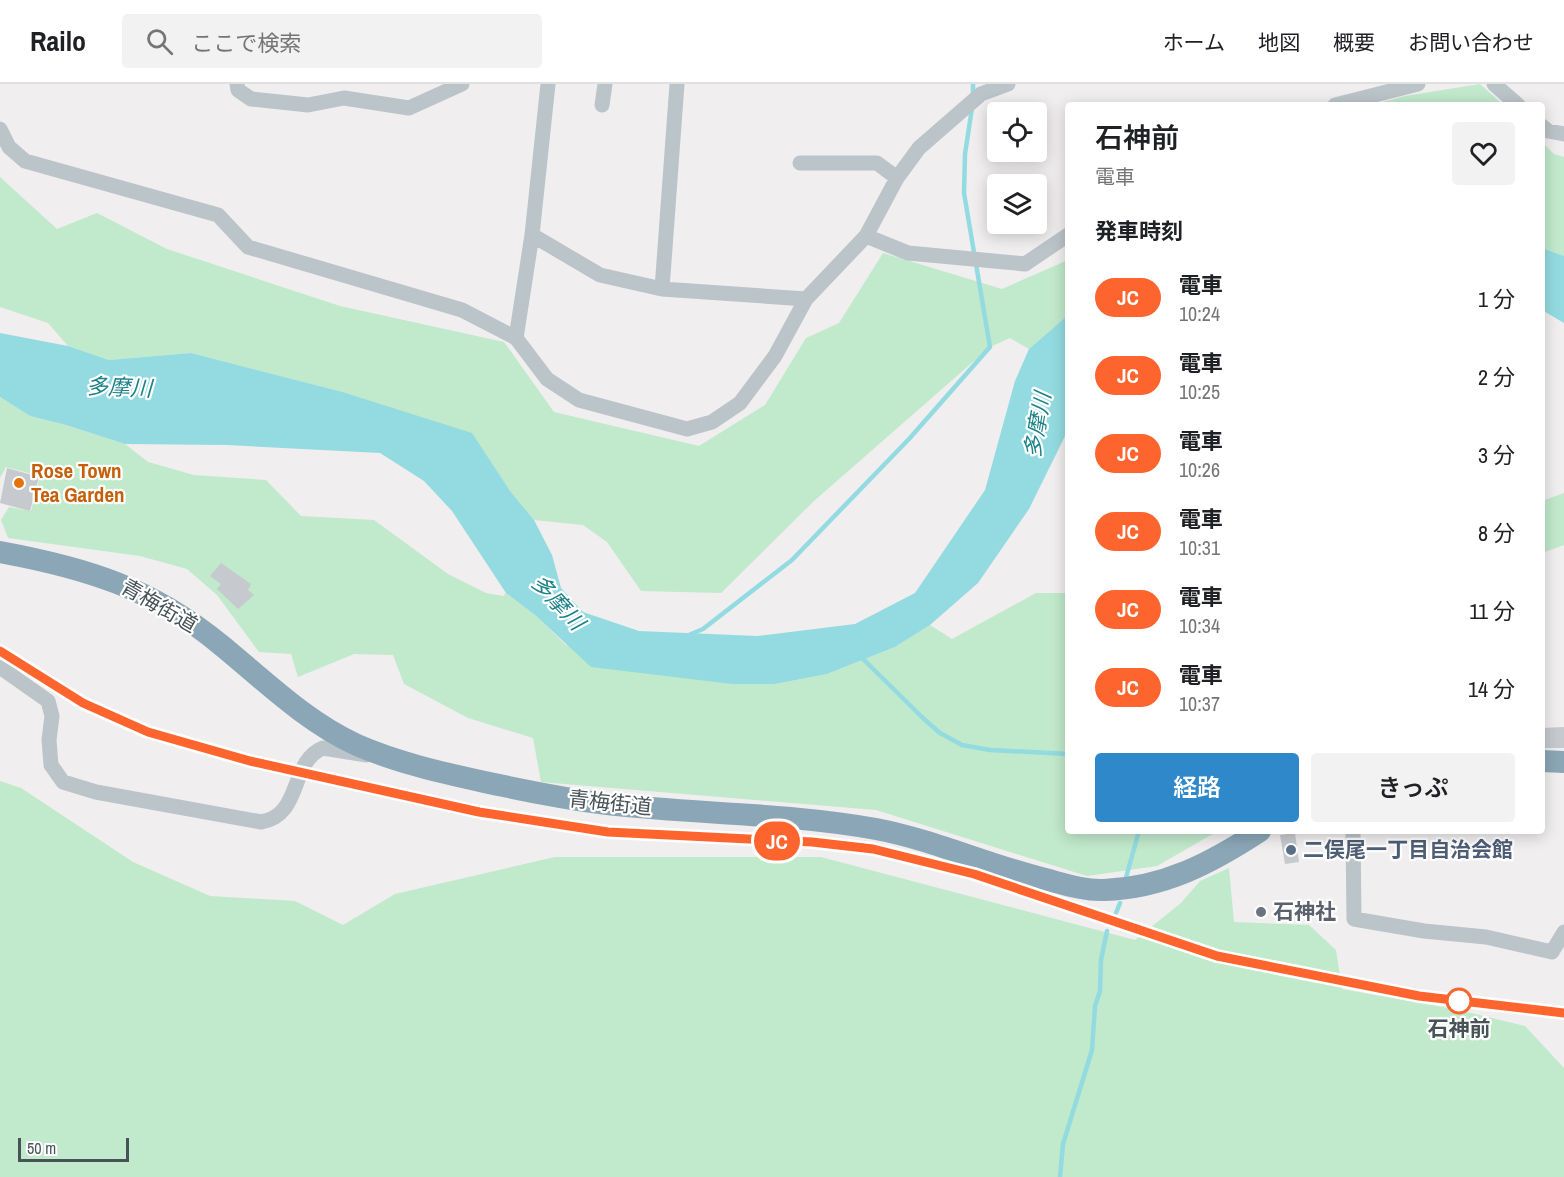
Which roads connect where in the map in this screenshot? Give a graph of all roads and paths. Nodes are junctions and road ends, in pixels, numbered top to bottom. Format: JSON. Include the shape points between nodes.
{"nodes":[{"id":1,"x":237,"y":84,"type":"edge"},
{"id":2,"x":462,"y":84,"type":"edge"},
{"id":3,"x":548,"y":84,"type":"edge"},
{"id":4,"x":605,"y":84,"type":"edge"},
{"id":5,"x":677,"y":84,"type":"edge"},
{"id":6,"x":1008,"y":84,"type":"edge"},
{"id":7,"x":1418,"y":84,"type":"edge"},
{"id":8,"x":1494,"y":84,"type":"edge"},
{"id":9,"x":1384,"y":88,"type":"edge"},
{"id":10,"x":981,"y":89,"type":"edge"},
{"id":11,"x":1344,"y":102,"type":"edge"},
{"id":12,"x":1515,"y":102,"type":"edge"},
{"id":13,"x":602,"y":105,"type":"dead end"},
{"id":14,"x":1545,"y":128,"type":"edge"},
{"id":15,"x":0,"y":129,"type":"edge"},
{"id":16,"x":1564,"y":134,"type":"edge"},
{"id":17,"x":800,"y":163,"type":"dead end"},
{"id":18,"x":897,"y":178,"type":"junction"},
{"id":19,"x":532,"y":235,"type":"junction"},
{"id":20,"x":866,"y":236,"type":"junction"},
{"id":21,"x":1065,"y":237,"type":"edge"},
{"id":22,"x":662,"y":289,"type":"junction"},
{"id":23,"x":806,"y":299,"type":"junction"},
{"id":24,"x":516,"y":338,"type":"junction"},
{"id":25,"x":0,"y":552,"type":"edge"},
{"id":26,"x":0,"y":667,"type":"edge"},
{"id":27,"x":389,"y":757,"type":"junction"},
{"id":28,"x":1545,"y":761,"type":"edge"},
{"id":29,"x":1564,"y":762,"type":"edge"},
{"id":30,"x":1255,"y":834,"type":"edge"},
{"id":31,"x":1353,"y":834,"type":"edge"},
{"id":32,"x":1564,"y":932,"type":"edge"}],
"edges":[{"from":1,"to":2,"type":"street","via":[[238,90],[251,99],[308,105],[344,98],[408,108]]},
{"from":3,"to":19,"type":"street"},
{"from":4,"to":13,"type":"street"},
{"from":5,"to":22,"type":"street"},
{"from":6,"to":10,"type":"street"},
{"from":7,"to":9,"type":"street"},
{"from":8,"to":12,"type":"street"},
{"from":9,"to":11,"type":"street"},
{"from":10,"to":18,"type":"street","via":[[919,148]]},
{"from":14,"to":16,"type":"street"},
{"from":15,"to":24,"type":"street","via":[[9,147],[25,161],[218,215],[248,248],[462,310]]},
{"from":17,"to":18,"type":"street","via":[[877,163]]},
{"from":18,"to":20,"type":"street"},
{"from":19,"to":22,"type":"street","via":[[600,275]]},
{"from":19,"to":24,"type":"street"},
{"from":20,"to":21,"type":"street","via":[[908,253],[1025,264]]},
{"from":20,"to":23,"type":"street"},
{"from":22,"to":23,"type":"street"},
{"from":23,"to":24,"type":"street","via":[[775,356],[740,403],[711,422],[687,429],[579,400],[547,380]]},
{"from":25,"to":27,"type":"highway","name":"青梅街道","via":[[68,565],[138,591],[184,617],[323,726]]},
{"from":26,"to":27,"type":"street","via":[[48,701],[52,716],[51,765],[59,778],[96,792],[261,822],[283,812],[308,757],[323,748]]},
{"from":27,"to":30,"type":"highway","name":"青梅街道","via":[[546,795],[873,829],[918,838],[998,867],[1100,891],[1176,877]]},
{"from":28,"to":29,"type":"highway"},
{"from":31,"to":32,"type":"street","via":[[1354,920],[1486,937],[1552,952]]}]}
